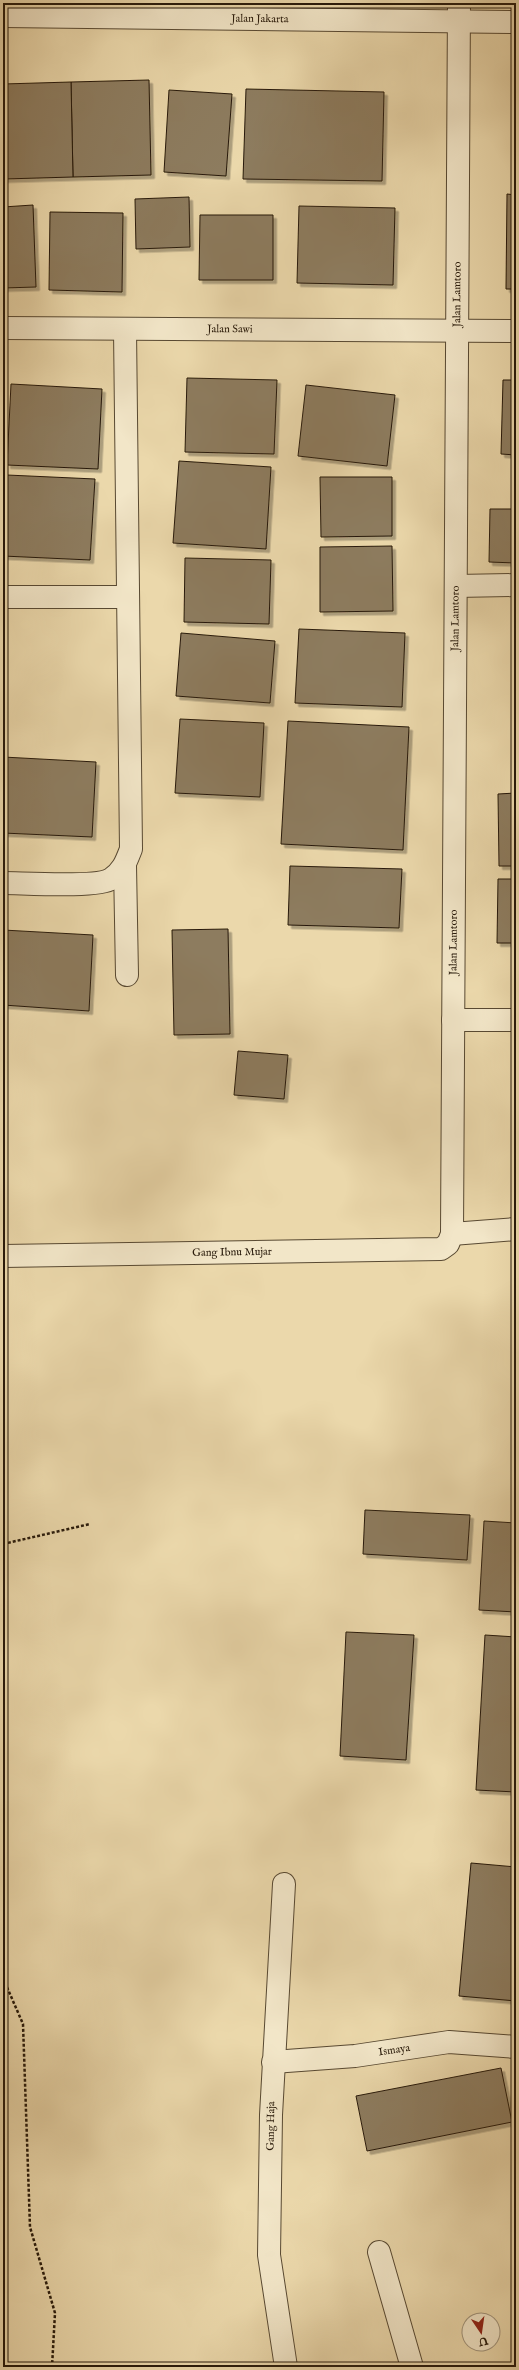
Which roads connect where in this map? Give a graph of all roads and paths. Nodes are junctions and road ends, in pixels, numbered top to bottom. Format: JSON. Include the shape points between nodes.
{"nodes":[{"id":1,"x":459,"y":12,"type":"edge"},
{"id":2,"x":3,"y":16,"type":"edge"},
{"id":3,"x":516,"y":22,"type":"edge"},
{"id":4,"x":3,"y":328,"type":"edge"},
{"id":5,"x":125,"y":330,"type":"junction"},
{"id":6,"x":457,"y":330,"type":"junction"},
{"id":7,"x":516,"y":331,"type":"edge"},
{"id":8,"x":516,"y":585,"type":"edge"},
{"id":9,"x":456,"y":586,"type":"junction"},
{"id":10,"x":3,"y":597,"type":"edge"},
{"id":11,"x":128,"y":597,"type":"junction"},
{"id":12,"x":125,"y":866,"type":"junction"},
{"id":13,"x":3,"y":883,"type":"edge"},
{"id":14,"x":127,"y":975,"type":"dead end"},
{"id":15,"x":453,"y":1020,"type":"junction"},
{"id":16,"x":516,"y":1020,"type":"edge"},
{"id":17,"x":516,"y":1230,"type":"edge"},
{"id":18,"x":452,"y":1234,"type":"junction"},
{"id":19,"x":3,"y":1256,"type":"edge"},
{"id":20,"x":90,"y":1524,"type":"dead end"},
{"id":21,"x":3,"y":1544,"type":"edge"},
{"id":22,"x":284,"y":1884,"type":"dead end"},
{"id":23,"x":3,"y":1978,"type":"edge"},
{"id":24,"x":516,"y":2047,"type":"edge"},
{"id":25,"x":273,"y":2062,"type":"junction"},
{"id":26,"x":379,"y":2252,"type":"dead end"},
{"id":27,"x":52,"y":2367,"type":"edge"},
{"id":28,"x":286,"y":2367,"type":"edge"},
{"id":29,"x":412,"y":2367,"type":"edge"}],
"edges":[{"from":1,"to":2,"type":"street","name":"Jalan Jakarta"},
{"from":1,"to":3,"type":"street","name":"Jalan Jakarta"},
{"from":1,"to":6,"type":"street","name":"Jalan Lamtoro"},
{"from":4,"to":5,"type":"street","name":"Jalan Sawi"},
{"from":5,"to":6,"type":"street","name":"Jalan Sawi"},
{"from":5,"to":11,"type":"street"},
{"from":6,"to":7,"type":"street","name":"Jalan Sawi"},
{"from":6,"to":9,"type":"street","name":"Jalan Lamtoro"},
{"from":8,"to":9,"type":"street"},
{"from":9,"to":15,"type":"street","name":"Jalan Lamtoro"},
{"from":10,"to":11,"type":"street"},
{"from":11,"to":12,"type":"street","via":[[131,849]]},
{"from":12,"to":13,"type":"street","via":[[109,880],[84,884]]},
{"from":12,"to":14,"type":"street"},
{"from":15,"to":16,"type":"street"},
{"from":15,"to":18,"type":"street","name":"Jalan Lamtoro"},
{"from":17,"to":18,"type":"street"},
{"from":18,"to":19,"type":"street","name":"Gang Ibnu Mujar","via":[[448,1244],[441,1249]]},
{"from":20,"to":21,"type":"path"},
{"from":22,"to":25,"type":"street","name":"Gang Haja"},
{"from":23,"to":27,"type":"path","via":[[23,2024],[30,2227],[55,2314]]},
{"from":24,"to":25,"type":"street","name":"Ismaya","via":[[449,2042],[355,2056]]},
{"from":25,"to":28,"type":"street","name":"Gang Haja","via":[[269,2255]]},
{"from":26,"to":29,"type":"street"}]}
